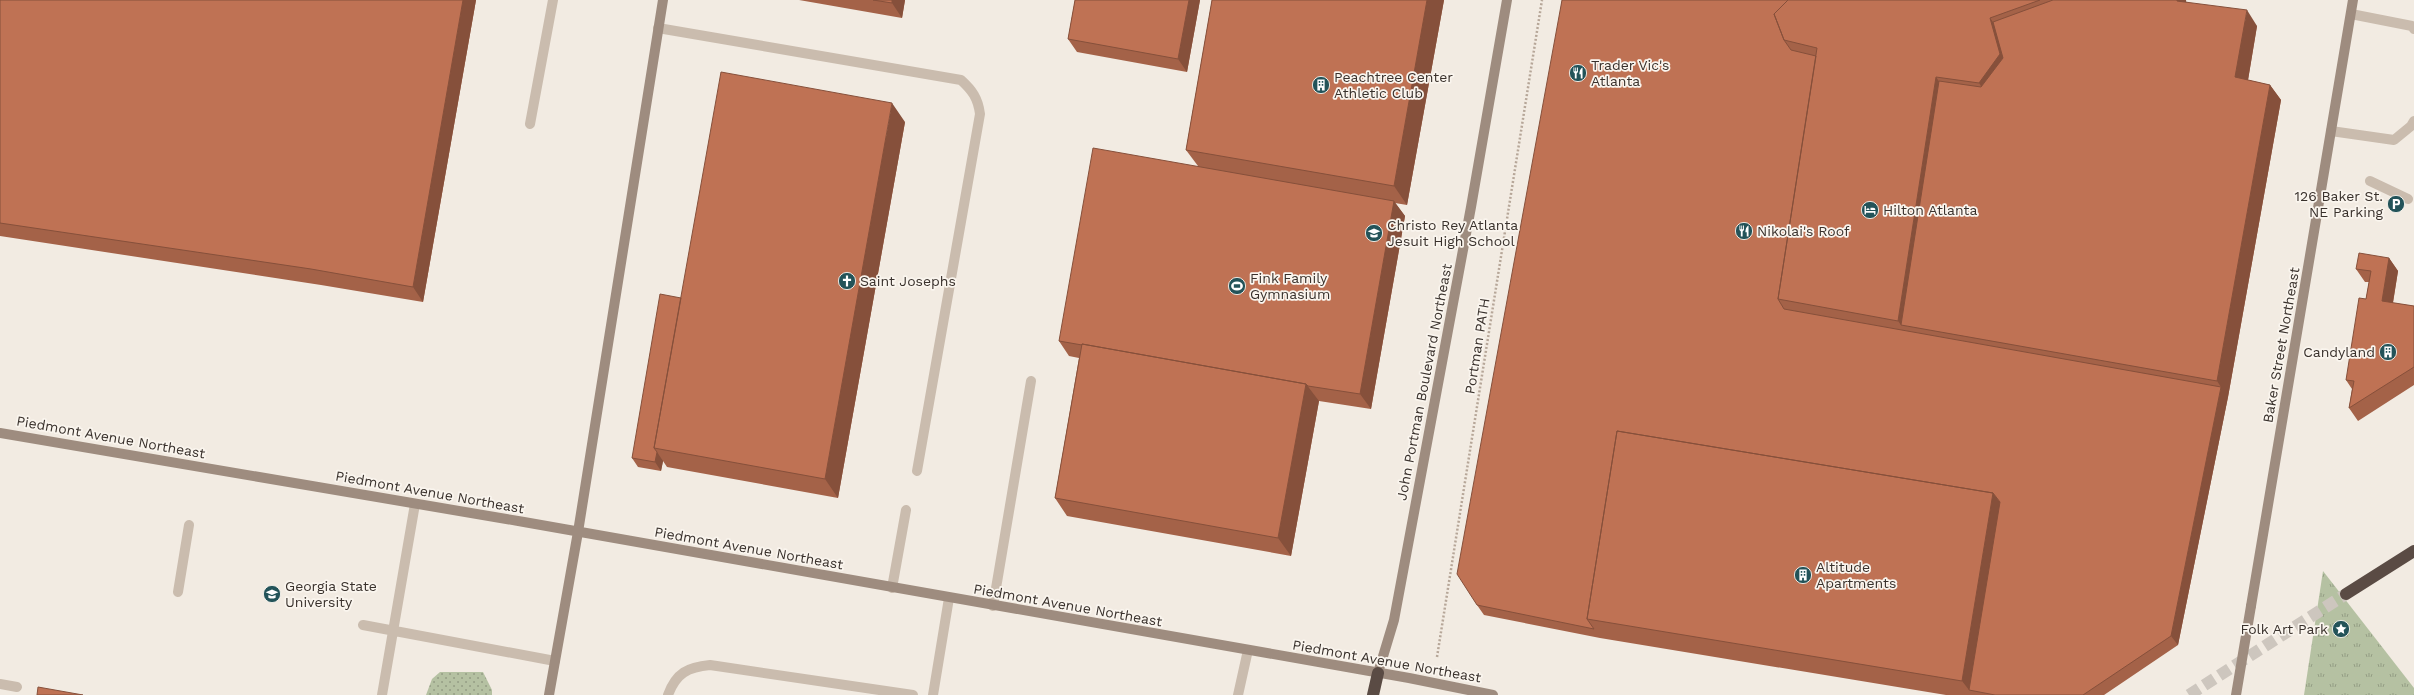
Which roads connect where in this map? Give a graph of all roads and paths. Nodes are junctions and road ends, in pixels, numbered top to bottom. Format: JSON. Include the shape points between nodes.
{"nodes":[{"id":1,"x":553,"y":0,"type":"edge"},
{"id":2,"x":663,"y":0,"type":"edge"},
{"id":3,"x":1507,"y":0,"type":"edge"},
{"id":4,"x":1542,"y":0,"type":"edge"},
{"id":5,"x":2353,"y":0,"type":"edge"},
{"id":6,"x":2351,"y":14,"type":"junction"},
{"id":7,"x":658,"y":28,"type":"junction"},
{"id":8,"x":2414,"y":29,"type":"edge"},
{"id":9,"x":530,"y":124,"type":"dead end"},
{"id":10,"x":2413,"y":125,"type":"edge"},
{"id":11,"x":2331,"y":131,"type":"junction"},
{"id":12,"x":2370,"y":181,"type":"dead end"},
{"id":13,"x":2408,"y":199,"type":"dead end"},
{"id":14,"x":1031,"y":381,"type":"dead end"},
{"id":15,"x":0,"y":432,"type":"edge"},
{"id":16,"x":917,"y":471,"type":"dead end"},
{"id":17,"x":415,"y":504,"type":"junction"},
{"id":18,"x":906,"y":510,"type":"dead end"},
{"id":19,"x":189,"y":525,"type":"dead end"},
{"id":20,"x":578,"y":532,"type":"junction"},
{"id":21,"x":2414,"y":551,"type":"edge"},
{"id":22,"x":892,"y":588,"type":"junction"},
{"id":23,"x":178,"y":592,"type":"dead end"},
{"id":24,"x":2346,"y":594,"type":"tunnel mouth"},
{"id":25,"x":949,"y":598,"type":"junction"},
{"id":26,"x":993,"y":606,"type":"junction"},
{"id":27,"x":363,"y":625,"type":"dead end"},
{"id":28,"x":393,"y":631,"type":"junction"},
{"id":29,"x":1248,"y":650,"type":"junction"},
{"id":30,"x":555,"y":661,"type":"junction"},
{"id":31,"x":1378,"y":673,"type":"junction"},
{"id":32,"x":1433,"y":683,"type":"junction"},
{"id":33,"x":0,"y":684,"type":"edge"},
{"id":34,"x":17,"y":687,"type":"dead end"},
{"id":35,"x":382,"y":695,"type":"edge"},
{"id":36,"x":549,"y":695,"type":"edge"},
{"id":37,"x":668,"y":695,"type":"edge"},
{"id":38,"x":913,"y":695,"type":"edge"},
{"id":39,"x":933,"y":695,"type":"edge"},
{"id":40,"x":1238,"y":695,"type":"edge"},
{"id":41,"x":1373,"y":695,"type":"edge"},
{"id":42,"x":1493,"y":695,"type":"edge"},
{"id":43,"x":2236,"y":695,"type":"edge"}],
"edges":[{"from":1,"to":9,"type":"lane"},
{"from":2,"to":7,"type":"main road"},
{"from":3,"to":31,"type":"main road","name":"John Portman Boulevard Northeast","via":[[1470,214],[1395,612]]},
{"from":4,"to":32,"type":"path","name":"Portman PATH"},
{"from":5,"to":6,"type":"main road","name":"Baker Street Northeast"},
{"from":6,"to":8,"type":"lane","via":[[2412,26]]},
{"from":6,"to":11,"type":"main road","name":"Baker Street Northeast"},
{"from":7,"to":16,"type":"lane","via":[[961,80],[972,90],[980,114]]},
{"from":7,"to":20,"type":"main road"},
{"from":10,"to":11,"type":"lane","via":[[2394,140]]},
{"from":11,"to":43,"type":"main road","name":"Baker Street Northeast","bridge":true},
{"from":12,"to":13,"type":"lane"},
{"from":14,"to":26,"type":"lane"},
{"from":15,"to":17,"type":"main road","name":"Piedmont Avenue Northeast"},
{"from":17,"to":20,"type":"main road","name":"Piedmont Avenue Northeast"},
{"from":17,"to":28,"type":"lane"},
{"from":18,"to":22,"type":"lane"},
{"from":19,"to":23,"type":"lane"},
{"from":20,"to":22,"type":"main road","name":"Piedmont Avenue Northeast"},
{"from":20,"to":30,"type":"main road"},
{"from":21,"to":24,"type":"highway"},
{"from":22,"to":25,"type":"main road","name":"Piedmont Avenue Northeast"},
{"from":25,"to":26,"type":"main road","name":"Piedmont Avenue Northeast"},
{"from":25,"to":39,"type":"lane"},
{"from":26,"to":29,"type":"main road","name":"Piedmont Avenue Northeast"},
{"from":27,"to":28,"type":"lane"},
{"from":28,"to":30,"type":"lane"},
{"from":28,"to":35,"type":"lane"},
{"from":29,"to":31,"type":"main road","name":"Piedmont Avenue Northeast"},
{"from":29,"to":40,"type":"lane"},
{"from":30,"to":36,"type":"main road"},
{"from":31,"to":32,"type":"main road","name":"Piedmont Avenue Northeast"},
{"from":31,"to":41,"type":"highway"},
{"from":32,"to":42,"type":"main road","name":"Piedmont Avenue Northeast"},
{"from":33,"to":34,"type":"lane"},
{"from":37,"to":38,"type":"lane","via":[[673,681],[692,667],[710,665]]}]}
